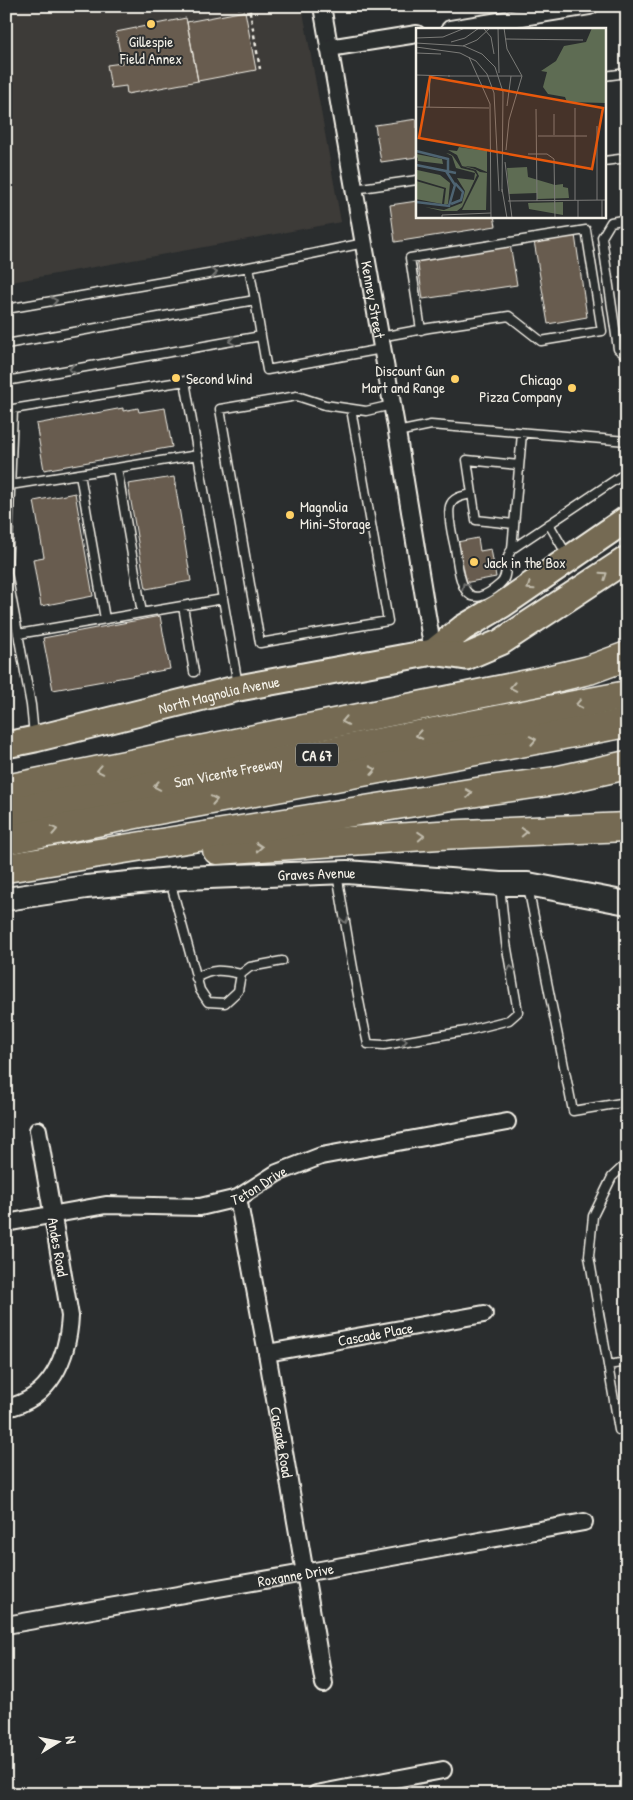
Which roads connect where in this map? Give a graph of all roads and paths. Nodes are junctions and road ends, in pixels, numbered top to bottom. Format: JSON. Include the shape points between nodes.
{"nodes":[{"id":1,"x":322,"y":6,"type":"edge"},
{"id":2,"x":590,"y":6,"type":"edge"},
{"id":3,"x":238,"y":8,"type":"dead end"},
{"id":4,"x":456,"y":28,"type":"edge"},
{"id":5,"x":416,"y":34,"type":"edge"},
{"id":6,"x":329,"y":48,"type":"junction"},
{"id":7,"x":260,"y":69,"type":"dead end"},
{"id":8,"x":627,"y":73,"type":"edge"},
{"id":9,"x":606,"y":76,"type":"edge"},
{"id":10,"x":627,"y":158,"type":"edge"},
{"id":11,"x":606,"y":162,"type":"edge"},
{"id":12,"x":416,"y":180,"type":"edge"},
{"id":13,"x":354,"y":190,"type":"junction"},
{"id":14,"x":627,"y":219,"type":"edge"},
{"id":15,"x":364,"y":244,"type":"junction"},
{"id":16,"x":249,"y":267,"type":"junction"},
{"id":17,"x":255,"y":300,"type":"junction"},
{"id":18,"x":6,"y":310,"type":"edge"},
{"id":19,"x":421,"y":330,"type":"junction"},
{"id":20,"x":261,"y":336,"type":"junction"},
{"id":21,"x":381,"y":343,"type":"junction"},
{"id":22,"x":6,"y":344,"type":"edge"},
{"id":23,"x":627,"y":356,"type":"edge"},
{"id":24,"x":6,"y":381,"type":"edge"},
{"id":25,"x":392,"y":405,"type":"junction"},
{"id":26,"x":351,"y":409,"type":"junction"},
{"id":27,"x":397,"y":432,"type":"junction"},
{"id":28,"x":522,"y":433,"type":"junction"},
{"id":29,"x":626,"y":444,"type":"edge"},
{"id":30,"x":198,"y":455,"type":"junction"},
{"id":31,"x":519,"y":465,"type":"junction"},
{"id":32,"x":117,"y":468,"type":"junction"},
{"id":33,"x":627,"y":472,"type":"edge"},
{"id":34,"x":80,"y":474,"type":"junction"},
{"id":35,"x":10,"y":485,"type":"junction"},
{"id":36,"x":472,"y":494,"type":"junction"},
{"id":37,"x":627,"y":518,"type":"edge"},
{"id":38,"x":514,"y":524,"type":"junction"},
{"id":39,"x":549,"y":524,"type":"junction"},
{"id":40,"x":512,"y":549,"type":"junction"},
{"id":41,"x":570,"y":559,"type":"junction"},
{"id":42,"x":627,"y":559,"type":"edge"},
{"id":43,"x":223,"y":599,"type":"junction"},
{"id":44,"x":183,"y":606,"type":"junction"},
{"id":45,"x":142,"y":613,"type":"junction"},
{"id":46,"x":105,"y":619,"type":"junction"},
{"id":47,"x":18,"y":634,"type":"junction"},
{"id":48,"x":433,"y":652,"type":"junction"},
{"id":49,"x":627,"y":656,"type":"edge"},
{"id":50,"x":194,"y":672,"type":"dead end"},
{"id":51,"x":239,"y":688,"type":"junction"},
{"id":52,"x":627,"y":695,"type":"edge"},
{"id":53,"x":627,"y":723,"type":"edge"},
{"id":54,"x":35,"y":740,"type":"junction"},
{"id":55,"x":6,"y":744,"type":"edge"},
{"id":56,"x":627,"y":765,"type":"edge"},
{"id":57,"x":6,"y":789,"type":"edge"},
{"id":58,"x":6,"y":812,"type":"edge"},
{"id":59,"x":627,"y":827,"type":"edge"},
{"id":60,"x":6,"y":840,"type":"edge"},
{"id":61,"x":124,"y":848,"type":"junction"},
{"id":62,"x":6,"y":868,"type":"edge"},
{"id":63,"x":336,"y":872,"type":"junction"},
{"id":64,"x":170,"y":880,"type":"junction"},
{"id":65,"x":500,"y":884,"type":"junction"},
{"id":66,"x":528,"y":884,"type":"junction"},
{"id":67,"x":6,"y":899,"type":"edge"},
{"id":68,"x":627,"y":903,"type":"edge"},
{"id":69,"x":282,"y":961,"type":"dead end"},
{"id":70,"x":241,"y":974,"type":"junction"},
{"id":71,"x":196,"y":978,"type":"junction"},
{"id":72,"x":627,"y":1102,"type":"edge"},
{"id":73,"x":506,"y":1122,"type":"dead end"},
{"id":74,"x":38,"y":1130,"type":"dead end"},
{"id":75,"x":627,"y":1163,"type":"edge"},
{"id":76,"x":238,"y":1198,"type":"junction"},
{"id":77,"x":52,"y":1214,"type":"junction"},
{"id":78,"x":6,"y":1222,"type":"edge"},
{"id":79,"x":484,"y":1314,"type":"dead end"},
{"id":80,"x":267,"y":1353,"type":"junction"},
{"id":81,"x":627,"y":1362,"type":"edge"},
{"id":82,"x":608,"y":1365,"type":"junction"},
{"id":83,"x":6,"y":1408,"type":"edge"},
{"id":84,"x":619,"y":1430,"type":"dead end"},
{"id":85,"x":584,"y":1522,"type":"dead end"},
{"id":86,"x":304,"y":1573,"type":"junction"},
{"id":87,"x":6,"y":1625,"type":"edge"},
{"id":88,"x":324,"y":1684,"type":"dead end"},
{"id":89,"x":443,"y":1770,"type":"dead end"},
{"id":90,"x":316,"y":1794,"type":"edge"}],
"edges":[{"from":1,"to":6,"type":"street","name":"Kenney Street"},
{"from":2,"to":4,"type":"street"},
{"from":3,"to":7,"type":"path","via":[[249,6]]},
{"from":5,"to":6,"type":"street"},
{"from":6,"to":13,"type":"street","name":"Kenney Street"},
{"from":8,"to":9,"type":"lane"},
{"from":10,"to":11,"type":"lane"},
{"from":12,"to":13,"type":"lane"},
{"from":13,"to":15,"type":"street","name":"Kenney Street"},
{"from":14,"to":23,"type":"lane","via":[[611,222],[602,237],[618,349]]},
{"from":15,"to":16,"type":"lane"},
{"from":15,"to":21,"type":"street","name":"Kenney Street"},
{"from":16,"to":17,"type":"lane"},
{"from":18,"to":16,"type":"lane","one_way":true},
{"from":17,"to":20,"type":"lane"},
{"from":17,"to":22,"type":"lane"},
{"from":19,"to":19,"type":"lane","via":[[509,316],[541,341],[602,330],[586,230],[410,258]]},
{"from":19,"to":21,"type":"lane"},
{"from":20,"to":21,"type":"lane","via":[[267,370]]},
{"from":20,"to":24,"type":"lane","one_way":true},
{"from":21,"to":25,"type":"street","name":"Kenney Street"},
{"from":25,"to":26,"type":"lane","via":[[366,411]]},
{"from":25,"to":27,"type":"street","name":"Kenney Street"},
{"from":26,"to":26,"type":"lane","via":[[297,396],[220,409],[260,643],[388,621]]},
{"from":27,"to":28,"type":"lane","via":[[431,425]]},
{"from":27,"to":48,"type":"street","name":"Kenney Street"},
{"from":28,"to":29,"type":"lane"},
{"from":28,"to":31,"type":"lane"},
{"from":30,"to":32,"type":"lane"},
{"from":30,"to":35,"type":"lane","via":[[185,381],[13,409]]},
{"from":30,"to":43,"type":"lane"},
{"from":31,"to":36,"type":"lane","via":[[467,460]]},
{"from":31,"to":38,"type":"lane"},
{"from":32,"to":34,"type":"lane"},
{"from":32,"to":45,"type":"lane"},
{"from":33,"to":39,"type":"lane"},
{"from":34,"to":35,"type":"lane"},
{"from":34,"to":46,"type":"lane"},
{"from":35,"to":47,"type":"lane","via":[[7,573]]},
{"from":36,"to":38,"type":"lane","via":[[476,520]]},
{"from":40,"to":36,"type":"lane","one_way":true,"via":[[507,555],[502,582],[478,598],[470,595],[461,581],[449,512],[452,501]]},
{"from":37,"to":41,"type":"main road","name":"North Magnolia Avenue"},
{"from":38,"to":40,"type":"lane"},
{"from":39,"to":40,"type":"lane"},
{"from":39,"to":41,"type":"lane"},
{"from":41,"to":48,"type":"main road","name":"North Magnolia Avenue","one_way":true,"via":[[463,628]]},
{"from":48,"to":42,"type":"main road","name":"North Magnolia Avenue","one_way":true,"via":[[466,657],[484,650],[532,623]]},
{"from":43,"to":44,"type":"lane"},
{"from":43,"to":51,"type":"lane"},
{"from":44,"to":45,"type":"lane"},
{"from":44,"to":50,"type":"lane"},
{"from":45,"to":46,"type":"lane"},
{"from":46,"to":47,"type":"lane"},
{"from":47,"to":54,"type":"lane"},
{"from":48,"to":51,"type":"main road","name":"North Magnolia Avenue"},
{"from":49,"to":57,"type":"highway","one_way":true,"via":[[589,670],[479,694]]},
{"from":51,"to":54,"type":"main road","name":"North Magnolia Avenue"},
{"from":52,"to":58,"type":"highway","name":"San Vicente Freeway","number":"CA 67","one_way":true,"via":[[137,790]]},
{"from":60,"to":53,"type":"highway","name":"San Vicente Freeway","number":"CA 67","one_way":true},
{"from":54,"to":55,"type":"main road","name":"North Magnolia Avenue"},
{"from":61,"to":56,"type":"highway","one_way":true,"via":[[555,782]]},
{"from":61,"to":59,"type":"highway","one_way":true,"via":[[157,854],[439,835]]},
{"from":61,"to":62,"type":"highway"},
{"from":63,"to":64,"type":"main road","name":"Graves Avenue"},
{"from":63,"to":65,"type":"main road","name":"Graves Avenue"},
{"from":63,"to":65,"type":"lane","one_way":true,"via":[[368,1044],[384,1045],[482,1027],[509,1020],[518,1012]]},
{"from":64,"to":67,"type":"main road","name":"Graves Avenue","via":[[86,887]]},
{"from":64,"to":71,"type":"lane"},
{"from":65,"to":66,"type":"main road","name":"Graves Avenue"},
{"from":66,"to":68,"type":"main road","name":"Graves Avenue"},
{"from":66,"to":72,"type":"lane","via":[[572,1111]]},
{"from":69,"to":70,"type":"lane","via":[[250,967]]},
{"from":70,"to":71,"type":"lane","via":[[224,970],[207,972]]},
{"from":70,"to":71,"type":"lane","via":[[238,991],[225,1003],[208,1002]]},
{"from":73,"to":76,"type":"street","name":"Teton Drive","via":[[321,1156],[278,1173]]},
{"from":74,"to":77,"type":"street","name":"Andes Road"},
{"from":75,"to":82,"type":"lane","via":[[612,1177],[593,1216],[589,1256]]},
{"from":76,"to":77,"type":"street","name":"Teton Drive","via":[[200,1207],[106,1205]]},
{"from":76,"to":80,"type":"street","name":"Cascade Road"},
{"from":77,"to":78,"type":"street","name":"Teton Drive"},
{"from":77,"to":83,"type":"street","name":"Andes Road","via":[[70,1316],[67,1342],[49,1383],[41,1391]]},
{"from":79,"to":80,"type":"street","name":"Cascade Place"},
{"from":80,"to":86,"type":"street","name":"Cascade Road"},
{"from":81,"to":82,"type":"lane"},
{"from":82,"to":84,"type":"lane"},
{"from":85,"to":86,"type":"street","name":"Roxanne Drive"},
{"from":86,"to":87,"type":"street","name":"Roxanne Drive"},
{"from":86,"to":88,"type":"street","name":"Cascade Road"},
{"from":89,"to":90,"type":"street"}]}
